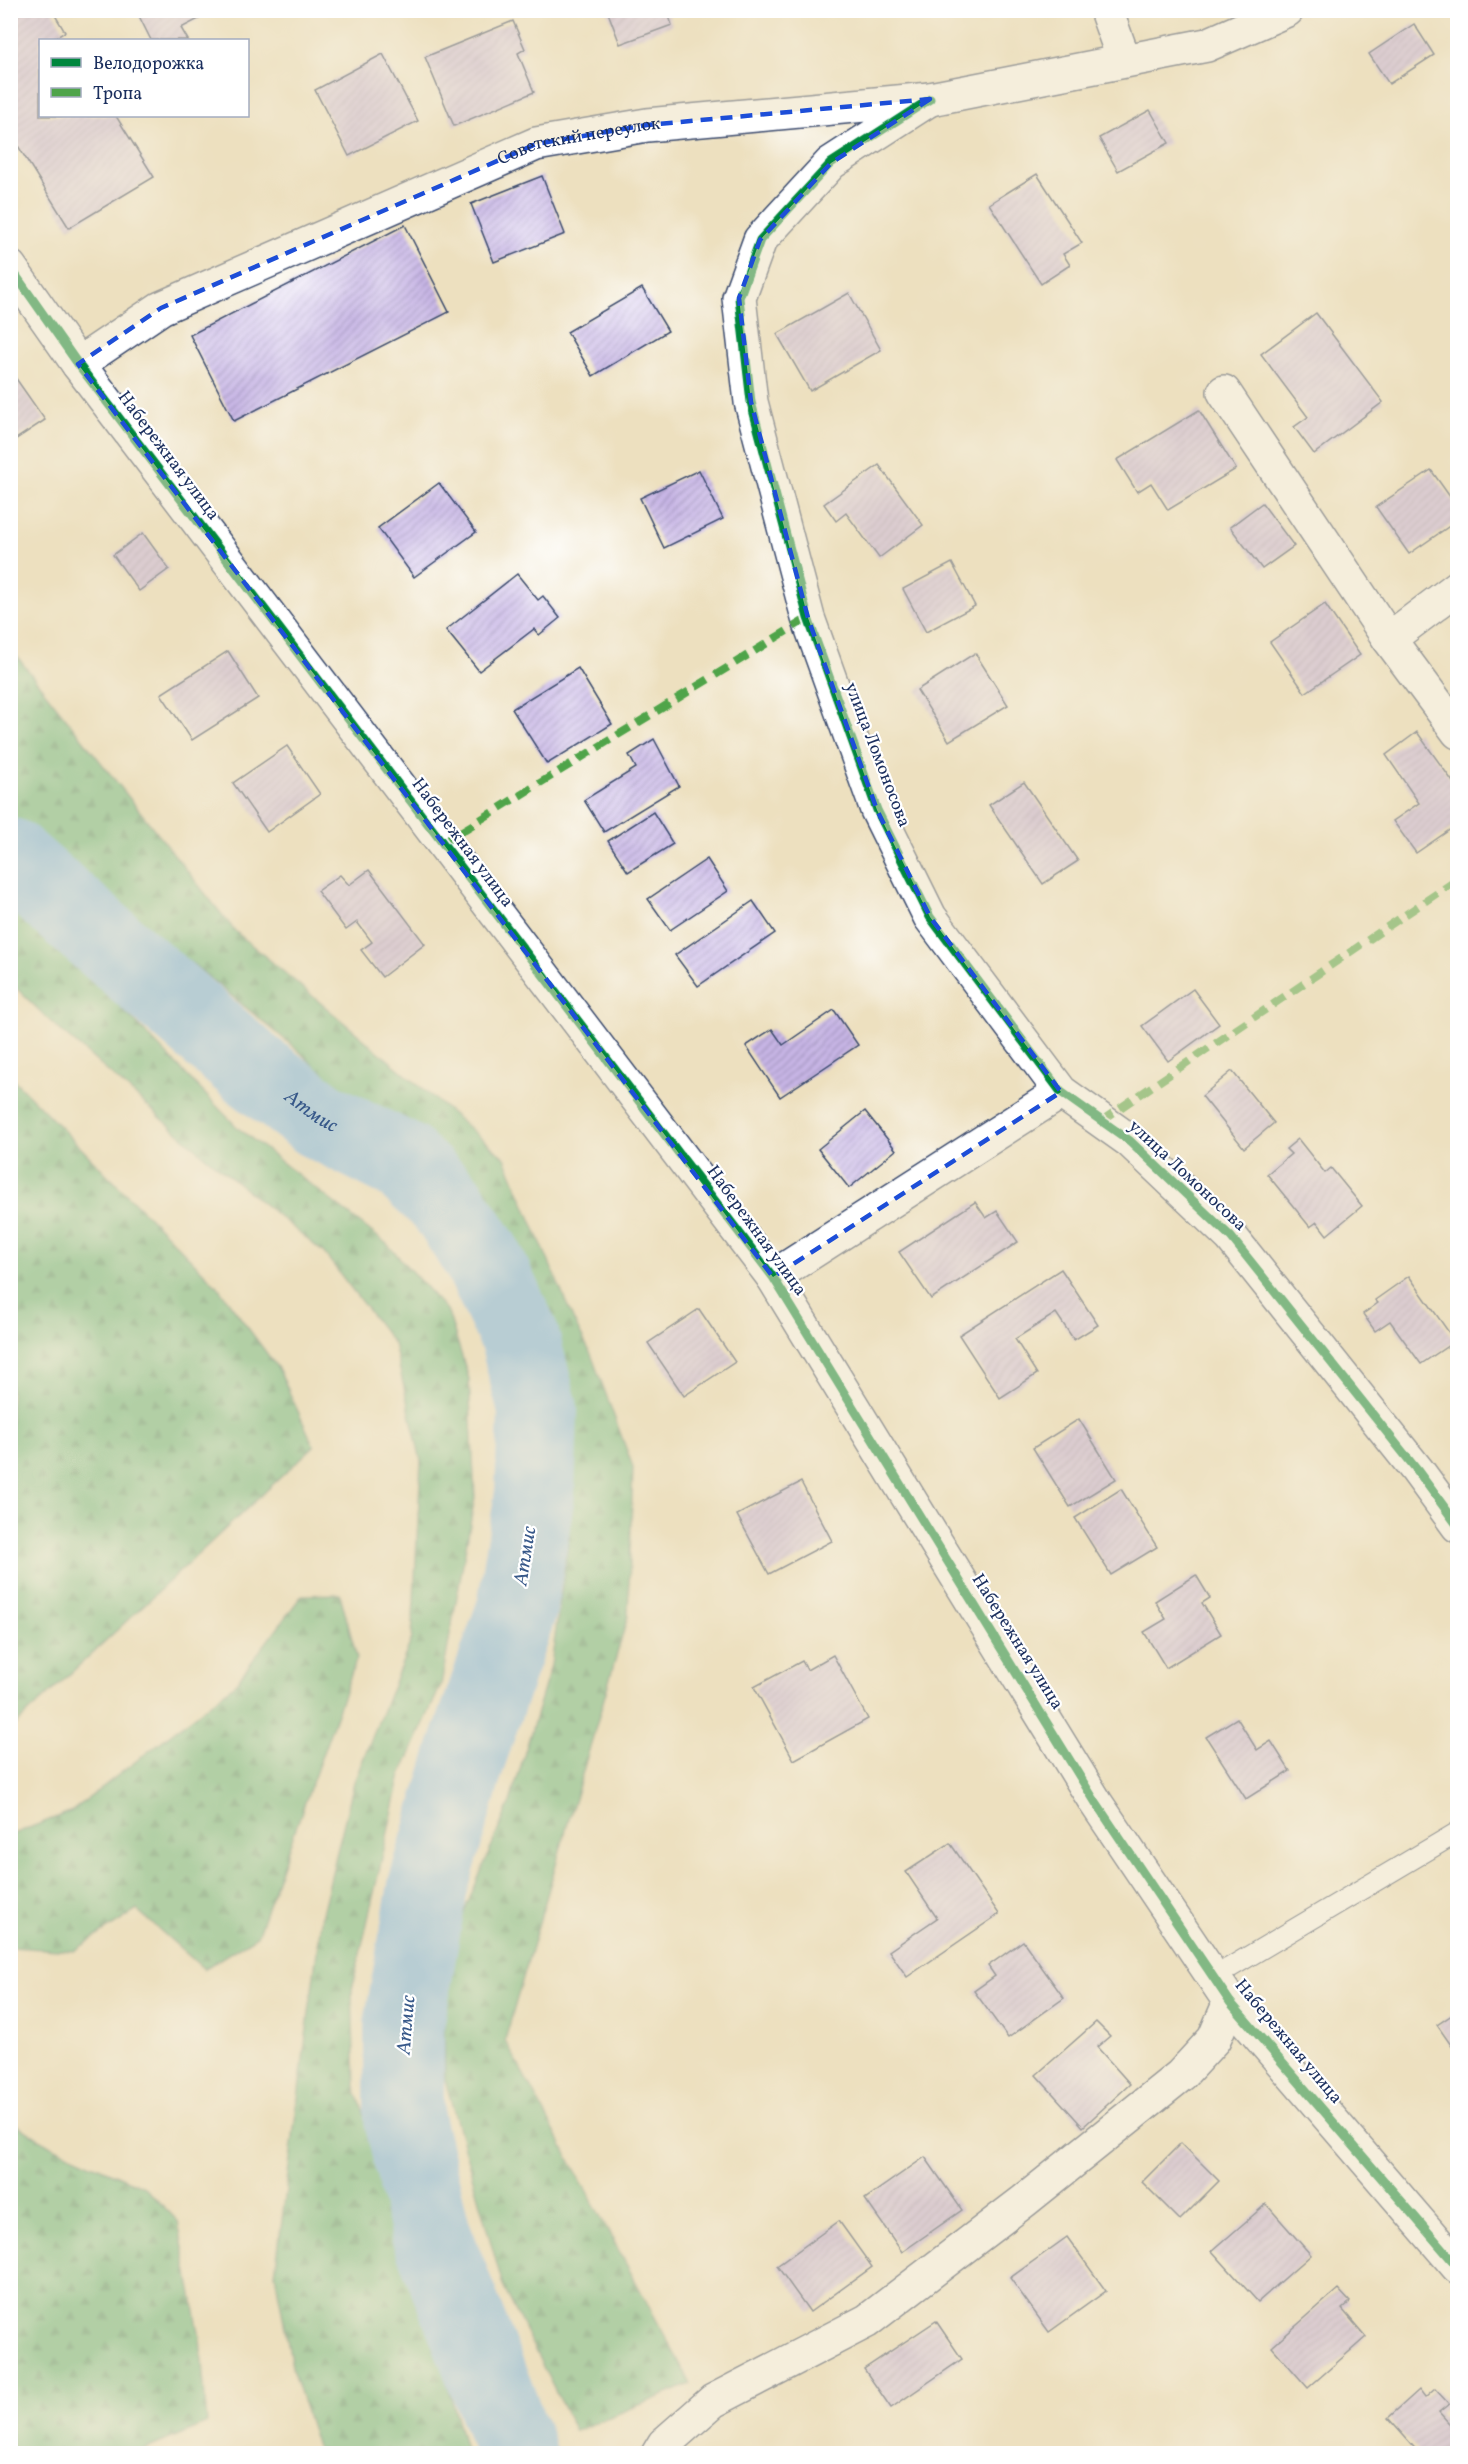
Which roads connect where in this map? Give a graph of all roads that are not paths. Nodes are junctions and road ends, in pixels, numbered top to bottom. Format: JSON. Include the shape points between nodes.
{"nodes":[{"id":1,"x":1106,"y":10,"type":"edge"},
{"id":2,"x":1287,"y":10,"type":"edge"},
{"id":3,"x":1124,"y":60,"type":"junction"},
{"id":4,"x":930,"y":99,"type":"junction"},
{"id":5,"x":10,"y":267,"type":"edge"},
{"id":6,"x":78,"y":364,"type":"junction"},
{"id":7,"x":1224,"y":392,"type":"dead end"},
{"id":8,"x":1458,"y":587,"type":"edge"},
{"id":9,"x":1389,"y":639,"type":"junction"},
{"id":10,"x":1458,"y":732,"type":"edge"},
{"id":11,"x":1061,"y":1092,"type":"junction"},
{"id":12,"x":773,"y":1277,"type":"junction"},
{"id":13,"x":1458,"y":1526,"type":"edge"},
{"id":14,"x":1458,"y":1832,"type":"edge"},
{"id":15,"x":1222,"y":1990,"type":"junction"},
{"id":16,"x":1458,"y":2267,"type":"edge"},
{"id":17,"x":658,"y":2454,"type":"edge"}],
"edges":[{"from":1,"to":3,"type":"street"},
{"from":2,"to":3,"type":"street","name":"Советский переулок","via":[[1207,45]]},
{"from":3,"to":4,"type":"street","name":"Советский переулок"},
{"from":4,"to":6,"type":"street","name":"Советский переулок","via":[[647,125],[536,144],[161,308]]},
{"from":4,"to":11,"type":"street","name":"улица Ломоносова","via":[[831,163],[760,240],[739,298],[751,402],[808,618],[877,810],[930,917]]},
{"from":5,"to":6,"type":"street","name":"Набережная улица"},
{"from":6,"to":12,"type":"street","name":"Набережная улица"},
{"from":7,"to":9,"type":"street"},
{"from":8,"to":9,"type":"street"},
{"from":9,"to":10,"type":"street"},
{"from":11,"to":12,"type":"street"},
{"from":11,"to":13,"type":"street","name":"улица Ломоносова","via":[[1130,1141],[1231,1237]]},
{"from":12,"to":15,"type":"street","name":"Набережная улица","via":[[1096,1803]]},
{"from":14,"to":15,"type":"lane"},
{"from":15,"to":16,"type":"street","name":"Набережная улица"},
{"from":15,"to":17,"type":"street","via":[[1214,2039],[1182,2075],[867,2321],[713,2401],[664,2444]]}]}
